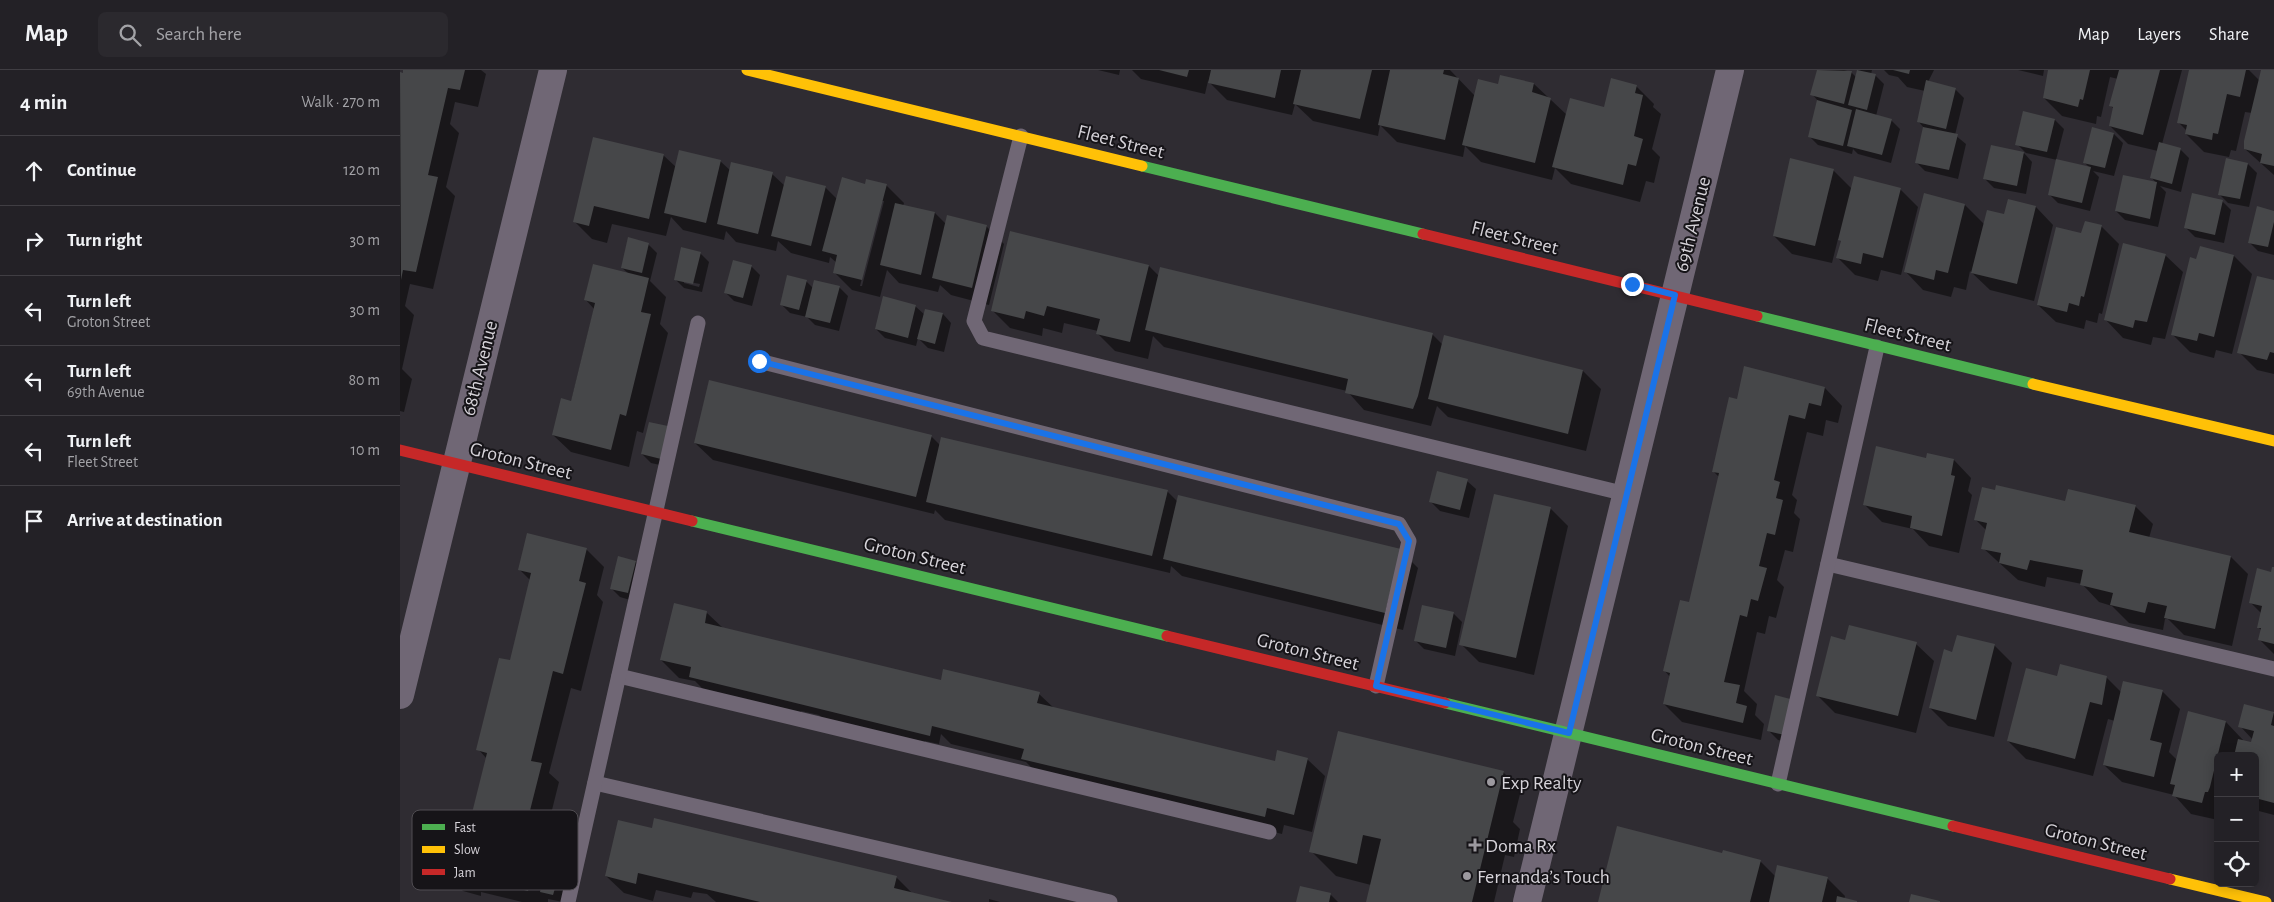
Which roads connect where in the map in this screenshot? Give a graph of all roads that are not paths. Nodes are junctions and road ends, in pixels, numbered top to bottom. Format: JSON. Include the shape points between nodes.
{"nodes":[{"id":1,"x":553,"y":70,"type":"edge"},
{"id":2,"x":747,"y":70,"type":"edge"},
{"id":3,"x":1730,"y":70,"type":"edge"},
{"id":4,"x":1021,"y":136,"type":"junction"},
{"id":5,"x":1675,"y":295,"type":"junction"},
{"id":6,"x":698,"y":323,"type":"dead end"},
{"id":7,"x":1877,"y":346,"type":"junction"},
{"id":8,"x":759,"y":361,"type":"dead end"},
{"id":9,"x":2274,"y":441,"type":"edge"},
{"id":10,"x":400,"y":450,"type":"edge"},
{"id":11,"x":456,"y":463,"type":"junction"},
{"id":12,"x":1626,"y":494,"type":"junction"},
{"id":13,"x":656,"y":512,"type":"junction"},
{"id":14,"x":1828,"y":564,"type":"junction"},
{"id":15,"x":2274,"y":669,"type":"edge"},
{"id":16,"x":619,"y":676,"type":"junction"},
{"id":17,"x":1376,"y":686,"type":"junction"},
{"id":18,"x":400,"y":695,"type":"edge"},
{"id":19,"x":1569,"y":733,"type":"junction"},
{"id":20,"x":595,"y":783,"type":"junction"},
{"id":21,"x":1778,"y":784,"type":"junction"},
{"id":22,"x":1269,"y":832,"type":"dead end"},
{"id":23,"x":578,"y":858,"type":"edge"},
{"id":24,"x":1110,"y":902,"type":"edge"},
{"id":25,"x":1527,"y":902,"type":"edge"},
{"id":26,"x":2266,"y":902,"type":"edge"}],
"edges":[{"from":1,"to":11,"type":"street","name":"68th Avenue"},
{"from":2,"to":4,"type":"street","name":"Fleet Street"},
{"from":3,"to":5,"type":"street","name":"69th Avenue"},
{"from":4,"to":5,"type":"street","name":"Fleet Street"},
{"from":4,"to":12,"type":"lane","via":[[974,322],[983,338]]},
{"from":5,"to":7,"type":"street","name":"Fleet Street"},
{"from":5,"to":12,"type":"street","name":"69th Avenue"},
{"from":6,"to":13,"type":"lane"},
{"from":7,"to":9,"type":"street","name":"Fleet Street"},
{"from":7,"to":14,"type":"lane"},
{"from":8,"to":17,"type":"lane","via":[[1399,524],[1409,541]]},
{"from":10,"to":11,"type":"street","name":"Groton Street"},
{"from":11,"to":13,"type":"street","name":"Groton Street"},
{"from":11,"to":18,"type":"street","name":"68th Avenue"},
{"from":12,"to":19,"type":"street","name":"69th Avenue"},
{"from":13,"to":16,"type":"lane"},
{"from":13,"to":17,"type":"street","name":"Groton Street"},
{"from":14,"to":15,"type":"lane"},
{"from":14,"to":21,"type":"lane"},
{"from":16,"to":20,"type":"lane"},
{"from":16,"to":22,"type":"lane"},
{"from":17,"to":19,"type":"street","name":"Groton Street"},
{"from":19,"to":21,"type":"street","name":"Groton Street"},
{"from":19,"to":25,"type":"street","name":"69th Avenue"},
{"from":20,"to":23,"type":"lane"},
{"from":20,"to":24,"type":"lane"},
{"from":21,"to":26,"type":"street","name":"Groton Street"}]}
